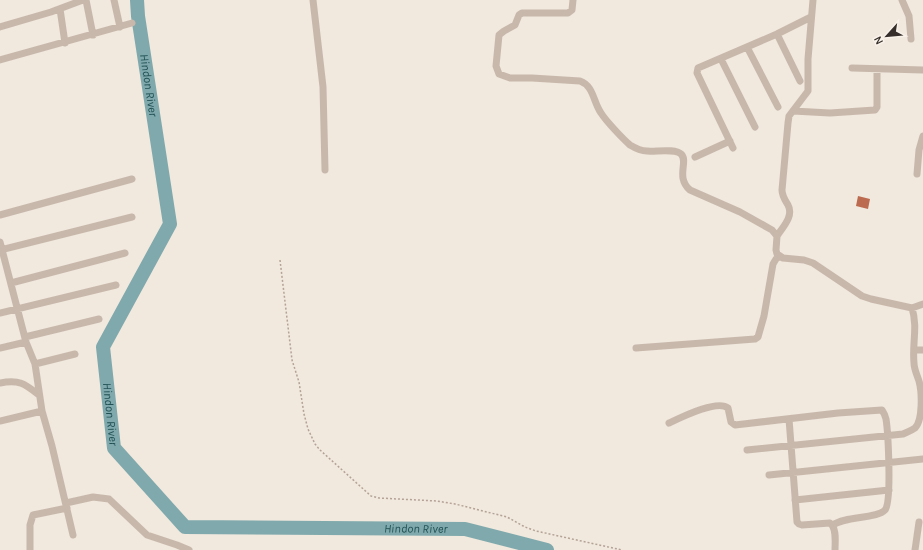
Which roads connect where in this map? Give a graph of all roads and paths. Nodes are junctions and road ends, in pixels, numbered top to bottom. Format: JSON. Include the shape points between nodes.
{"nodes":[{"id":1,"x":83,"y":0,"type":"edge"},
{"id":2,"x":86,"y":0,"type":"edge"},
{"id":3,"x":114,"y":0,"type":"edge"},
{"id":4,"x":313,"y":0,"type":"edge"},
{"id":5,"x":573,"y":0,"type":"edge"},
{"id":6,"x":813,"y":0,"type":"edge"},
{"id":7,"x":902,"y":0,"type":"edge"},
{"id":8,"x":60,"y":9,"type":"junction"},
{"id":9,"x":811,"y":17,"type":"junction"},
{"id":10,"x":132,"y":23,"type":"dead end"},
{"id":11,"x":0,"y":26,"type":"edge"},
{"id":12,"x":120,"y":27,"type":"junction"},
{"id":13,"x":93,"y":34,"type":"junction"},
{"id":14,"x":776,"y":34,"type":"junction"},
{"id":15,"x":911,"y":38,"type":"dead end"},
{"id":16,"x":66,"y":42,"type":"junction"},
{"id":17,"x":747,"y":47,"type":"junction"},
{"id":18,"x":0,"y":59,"type":"edge"},
{"id":19,"x":721,"y":59,"type":"junction"},
{"id":20,"x":852,"y":68,"type":"dead end"},
{"id":21,"x":877,"y":70,"type":"junction"},
{"id":22,"x":923,"y":70,"type":"edge"},
{"id":23,"x":800,"y":81,"type":"dead end"},
{"id":24,"x":778,"y":107,"type":"dead end"},
{"id":25,"x":793,"y":111,"type":"junction"},
{"id":26,"x":755,"y":127,"type":"dead end"},
{"id":27,"x":923,"y":136,"type":"edge"},
{"id":28,"x":730,"y":141,"type":"junction"},
{"id":29,"x":733,"y":148,"type":"dead end"},
{"id":30,"x":696,"y":157,"type":"dead end"},
{"id":31,"x":325,"y":170,"type":"dead end"},
{"id":32,"x":917,"y":174,"type":"dead end"},
{"id":33,"x":132,"y":179,"type":"dead end"},
{"id":34,"x":0,"y":215,"type":"edge"},
{"id":35,"x":132,"y":217,"type":"dead end"},
{"id":36,"x":777,"y":236,"type":"junction"},
{"id":37,"x":0,"y":242,"type":"edge"},
{"id":38,"x":1,"y":250,"type":"edge"},
{"id":39,"x":125,"y":253,"type":"dead end"},
{"id":40,"x":780,"y":256,"type":"junction"},
{"id":41,"x":280,"y":260,"type":"dead end"},
{"id":42,"x":11,"y":283,"type":"junction"},
{"id":43,"x":116,"y":285,"type":"dead end"},
{"id":44,"x":923,"y":304,"type":"edge"},
{"id":45,"x":912,"y":308,"type":"junction"},
{"id":46,"x":17,"y":309,"type":"junction"},
{"id":47,"x":0,"y":313,"type":"edge"},
{"id":48,"x":99,"y":319,"type":"dead end"},
{"id":49,"x":26,"y":339,"type":"junction"},
{"id":50,"x":0,"y":348,"type":"edge"},
{"id":51,"x":636,"y":348,"type":"dead end"},
{"id":52,"x":914,"y":350,"type":"junction"},
{"id":53,"x":923,"y":350,"type":"edge"},
{"id":54,"x":75,"y":354,"type":"dead end"},
{"id":55,"x":35,"y":364,"type":"junction"},
{"id":56,"x":920,"y":375,"type":"edge"},
{"id":57,"x":0,"y":383,"type":"edge"},
{"id":58,"x":39,"y":395,"type":"junction"},
{"id":59,"x":922,"y":399,"type":"edge"},
{"id":60,"x":42,"y":411,"type":"junction"},
{"id":61,"x":789,"y":419,"type":"junction"},
{"id":62,"x":0,"y":421,"type":"edge"},
{"id":63,"x":921,"y":422,"type":"edge"},
{"id":64,"x":669,"y":424,"type":"dead end"},
{"id":65,"x":886,"y":435,"type":"junction"},
{"id":66,"x":791,"y":446,"type":"junction"},
{"id":67,"x":747,"y":450,"type":"dead end"},
{"id":68,"x":923,"y":460,"type":"edge"},
{"id":69,"x":888,"y":463,"type":"junction"},
{"id":70,"x":793,"y":472,"type":"junction"},
{"id":71,"x":769,"y":475,"type":"dead end"},
{"id":72,"x":889,"y":490,"type":"junction"},
{"id":73,"x":795,"y":500,"type":"junction"},
{"id":74,"x":67,"y":506,"type":"junction"},
{"id":75,"x":919,"y":522,"type":"dead end"},
{"id":76,"x":833,"y":525,"type":"junction"},
{"id":77,"x":73,"y":535,"type":"dead end"},
{"id":78,"x":30,"y":550,"type":"edge"},
{"id":79,"x":189,"y":550,"type":"edge"},
{"id":80,"x":622,"y":550,"type":"edge"},
{"id":81,"x":835,"y":550,"type":"edge"},
{"id":82,"x":915,"y":550,"type":"edge"}],
"edges":[{"from":1,"to":8,"type":"street"},
{"from":2,"to":13,"type":"street"},
{"from":3,"to":12,"type":"street"},
{"from":4,"to":31,"type":"street","via":[[323,87]]},
{"from":5,"to":36,"type":"street","via":[[572,10],[568,12],[522,13],[514,25],[499,35],[496,66],[499,74],[510,78],[586,83],[601,114],[629,144],[646,151],[680,153],[683,158],[684,186],[740,212],[772,230]]},
{"from":6,"to":9,"type":"street"},
{"from":7,"to":15,"type":"street","via":[[909,16]]},
{"from":8,"to":11,"type":"street"},
{"from":8,"to":16,"type":"street"},
{"from":9,"to":14,"type":"street"},
{"from":9,"to":25,"type":"street","via":[[808,91]]},
{"from":10,"to":12,"type":"street"},
{"from":12,"to":13,"type":"street"},
{"from":13,"to":16,"type":"street"},
{"from":14,"to":17,"type":"street"},
{"from":14,"to":23,"type":"street"},
{"from":16,"to":18,"type":"street"},
{"from":17,"to":19,"type":"street"},
{"from":17,"to":24,"type":"street"},
{"from":19,"to":26,"type":"street"},
{"from":19,"to":28,"type":"street","via":[[698,68],[697,73]]},
{"from":20,"to":21,"type":"street"},
{"from":21,"to":22,"type":"street"},
{"from":21,"to":25,"type":"street","via":[[875,110],[830,113]]},
{"from":25,"to":36,"type":"street","via":[[788,119],[782,190],[790,213],[788,221]]},
{"from":27,"to":32,"type":"street"},
{"from":28,"to":29,"type":"street"},
{"from":28,"to":30,"type":"street"},
{"from":33,"to":34,"type":"street"},
{"from":35,"to":38,"type":"street"},
{"from":36,"to":40,"type":"street","via":[[776,250]]},
{"from":37,"to":38,"type":"street"},
{"from":38,"to":42,"type":"street"},
{"from":39,"to":42,"type":"street"},
{"from":40,"to":45,"type":"street","via":[[813,263],[862,296]]},
{"from":40,"to":51,"type":"street","via":[[773,264],[764,316],[758,337],[755,339]]},
{"from":41,"to":80,"type":"path","via":[[291,354],[308,429],[320,450],[367,493],[379,498],[455,504],[507,517],[536,531]]},
{"from":42,"to":46,"type":"street"},
{"from":43,"to":46,"type":"street"},
{"from":44,"to":45,"type":"street"},
{"from":45,"to":52,"type":"street","via":[[916,326]]},
{"from":46,"to":47,"type":"street"},
{"from":46,"to":49,"type":"street"},
{"from":48,"to":49,"type":"street"},
{"from":49,"to":50,"type":"street"},
{"from":49,"to":55,"type":"street"},
{"from":52,"to":53,"type":"street"},
{"from":52,"to":56,"type":"street","via":[[914,363]]},
{"from":54,"to":55,"type":"street"},
{"from":55,"to":58,"type":"street"},
{"from":56,"to":59,"type":"street"},
{"from":57,"to":58,"type":"street","via":[[18,381]]},
{"from":58,"to":60,"type":"street"},
{"from":59,"to":63,"type":"street"},
{"from":60,"to":62,"type":"street"},
{"from":60,"to":74,"type":"street"},
{"from":61,"to":64,"type":"street","via":[[735,426],[731,422],[728,408],[723,406],[692,412]]},
{"from":61,"to":65,"type":"street","via":[[838,412],[881,410],[886,418]]},
{"from":61,"to":66,"type":"street"},
{"from":63,"to":65,"type":"street","via":[[903,434]]},
{"from":65,"to":66,"type":"street"},
{"from":65,"to":69,"type":"street"},
{"from":66,"to":67,"type":"street"},
{"from":66,"to":70,"type":"street"},
{"from":68,"to":69,"type":"street"},
{"from":69,"to":70,"type":"street"},
{"from":69,"to":72,"type":"street"},
{"from":70,"to":71,"type":"street"},
{"from":70,"to":73,"type":"street"},
{"from":72,"to":73,"type":"street"},
{"from":72,"to":76,"type":"street","via":[[885,510],[839,521]]},
{"from":73,"to":76,"type":"street","via":[[799,524]]},
{"from":74,"to":77,"type":"street"},
{"from":74,"to":78,"type":"street","via":[[33,515],[30,525]]},
{"from":74,"to":79,"type":"street","via":[[93,497],[109,499],[147,535]]},
{"from":75,"to":82,"type":"street"},
{"from":76,"to":81,"type":"street"}]}
